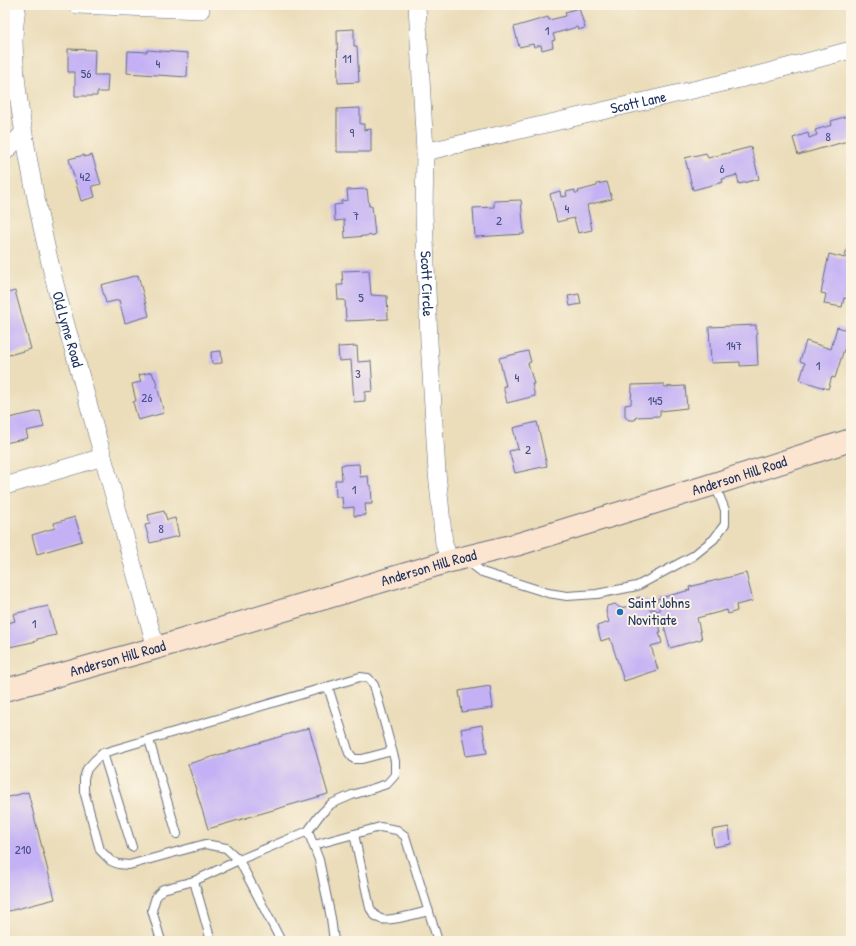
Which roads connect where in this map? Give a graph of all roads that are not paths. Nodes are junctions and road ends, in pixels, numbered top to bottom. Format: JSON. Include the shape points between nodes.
{"nodes":[{"id":1,"x":17,"y":5,"type":"edge"},
{"id":2,"x":77,"y":5,"type":"edge"},
{"id":3,"x":416,"y":5,"type":"edge"},
{"id":4,"x":201,"y":10,"type":"dead end"},
{"id":5,"x":851,"y":50,"type":"edge"},
{"id":6,"x":23,"y":133,"type":"junction"},
{"id":7,"x":5,"y":134,"type":"edge"},
{"id":8,"x":5,"y":152,"type":"edge"},
{"id":9,"x":425,"y":152,"type":"junction"},
{"id":10,"x":851,"y":440,"type":"edge"},
{"id":11,"x":103,"y":457,"type":"junction"},
{"id":12,"x":715,"y":484,"type":"junction"},
{"id":13,"x":5,"y":486,"type":"edge"},
{"id":14,"x":456,"y":560,"type":"junction"},
{"id":15,"x":156,"y":648,"type":"junction"},
{"id":16,"x":328,"y":687,"type":"junction"},
{"id":17,"x":5,"y":690,"type":"edge"},
{"id":18,"x":149,"y":740,"type":"junction"},
{"id":19,"x":392,"y":751,"type":"junction"},
{"id":20,"x":103,"y":753,"type":"junction"},
{"id":21,"x":308,"y":831,"type":"junction"},
{"id":22,"x":177,"y":834,"type":"dead end"},
{"id":23,"x":354,"y":834,"type":"junction"},
{"id":24,"x":314,"y":845,"type":"junction"},
{"id":25,"x":132,"y":846,"type":"dead end"},
{"id":26,"x":239,"y":860,"type":"junction"},
{"id":27,"x":194,"y":881,"type":"junction"},
{"id":28,"x":429,"y":911,"type":"junction"},
{"id":29,"x":161,"y":941,"type":"edge"},
{"id":30,"x":211,"y":941,"type":"edge"},
{"id":31,"x":281,"y":941,"type":"edge"},
{"id":32,"x":334,"y":941,"type":"edge"},
{"id":33,"x":438,"y":941,"type":"edge"}],
"edges":[{"from":1,"to":6,"type":"street","name":"Old Lyme Road","via":[[14,40]]},
{"from":2,"to":4,"type":"street"},
{"from":3,"to":9,"type":"street","name":"Scott Circle"},
{"from":5,"to":9,"type":"street","name":"Scott Lane","via":[[753,76]]},
{"from":6,"to":7,"type":"street"},
{"from":6,"to":8,"type":"street"},
{"from":6,"to":11,"type":"street","name":"Old Lyme Road","via":[[56,290]]},
{"from":9,"to":14,"type":"street","name":"Scott Circle","via":[[424,213],[437,472],[444,544]]},
{"from":10,"to":12,"type":"main road","name":"Anderson Hill Road"},
{"from":11,"to":13,"type":"street"},
{"from":11,"to":15,"type":"street","name":"Old Lyme Road"},
{"from":12,"to":14,"type":"main road","name":"Anderson Hill Road","via":[[519,544]]},
{"from":12,"to":14,"type":"lane","via":[[725,510],[725,524],[714,539],[693,556],[637,586],[597,594],[567,596],[548,593],[482,572]]},
{"from":14,"to":15,"type":"main road","name":"Anderson Hill Road"},
{"from":15,"to":17,"type":"main road","name":"Anderson Hill Road"},
{"from":16,"to":18,"type":"lane"},
{"from":16,"to":19,"type":"lane","via":[[349,753],[354,759]]},
{"from":16,"to":19,"type":"lane","via":[[360,677],[368,678],[374,685]]},
{"from":18,"to":20,"type":"lane"},
{"from":18,"to":22,"type":"lane"},
{"from":19,"to":21,"type":"lane","via":[[395,775],[387,784],[332,804]]},
{"from":20,"to":25,"type":"lane"},
{"from":20,"to":26,"type":"lane","via":[[87,769],[84,791],[100,850],[111,861],[129,865],[205,844],[226,848]]},
{"from":21,"to":24,"type":"lane"},
{"from":21,"to":26,"type":"lane"},
{"from":23,"to":24,"type":"lane"},
{"from":23,"to":28,"type":"lane","via":[[380,827],[397,830],[405,836]]},
{"from":23,"to":28,"type":"lane","via":[[370,908],[374,915],[382,920]]},
{"from":24,"to":32,"type":"lane"},
{"from":26,"to":27,"type":"lane"},
{"from":26,"to":31,"type":"lane"},
{"from":27,"to":29,"type":"lane","via":[[163,889],[156,897],[152,910]]},
{"from":27,"to":30,"type":"lane"},
{"from":28,"to":33,"type":"lane"}]}
